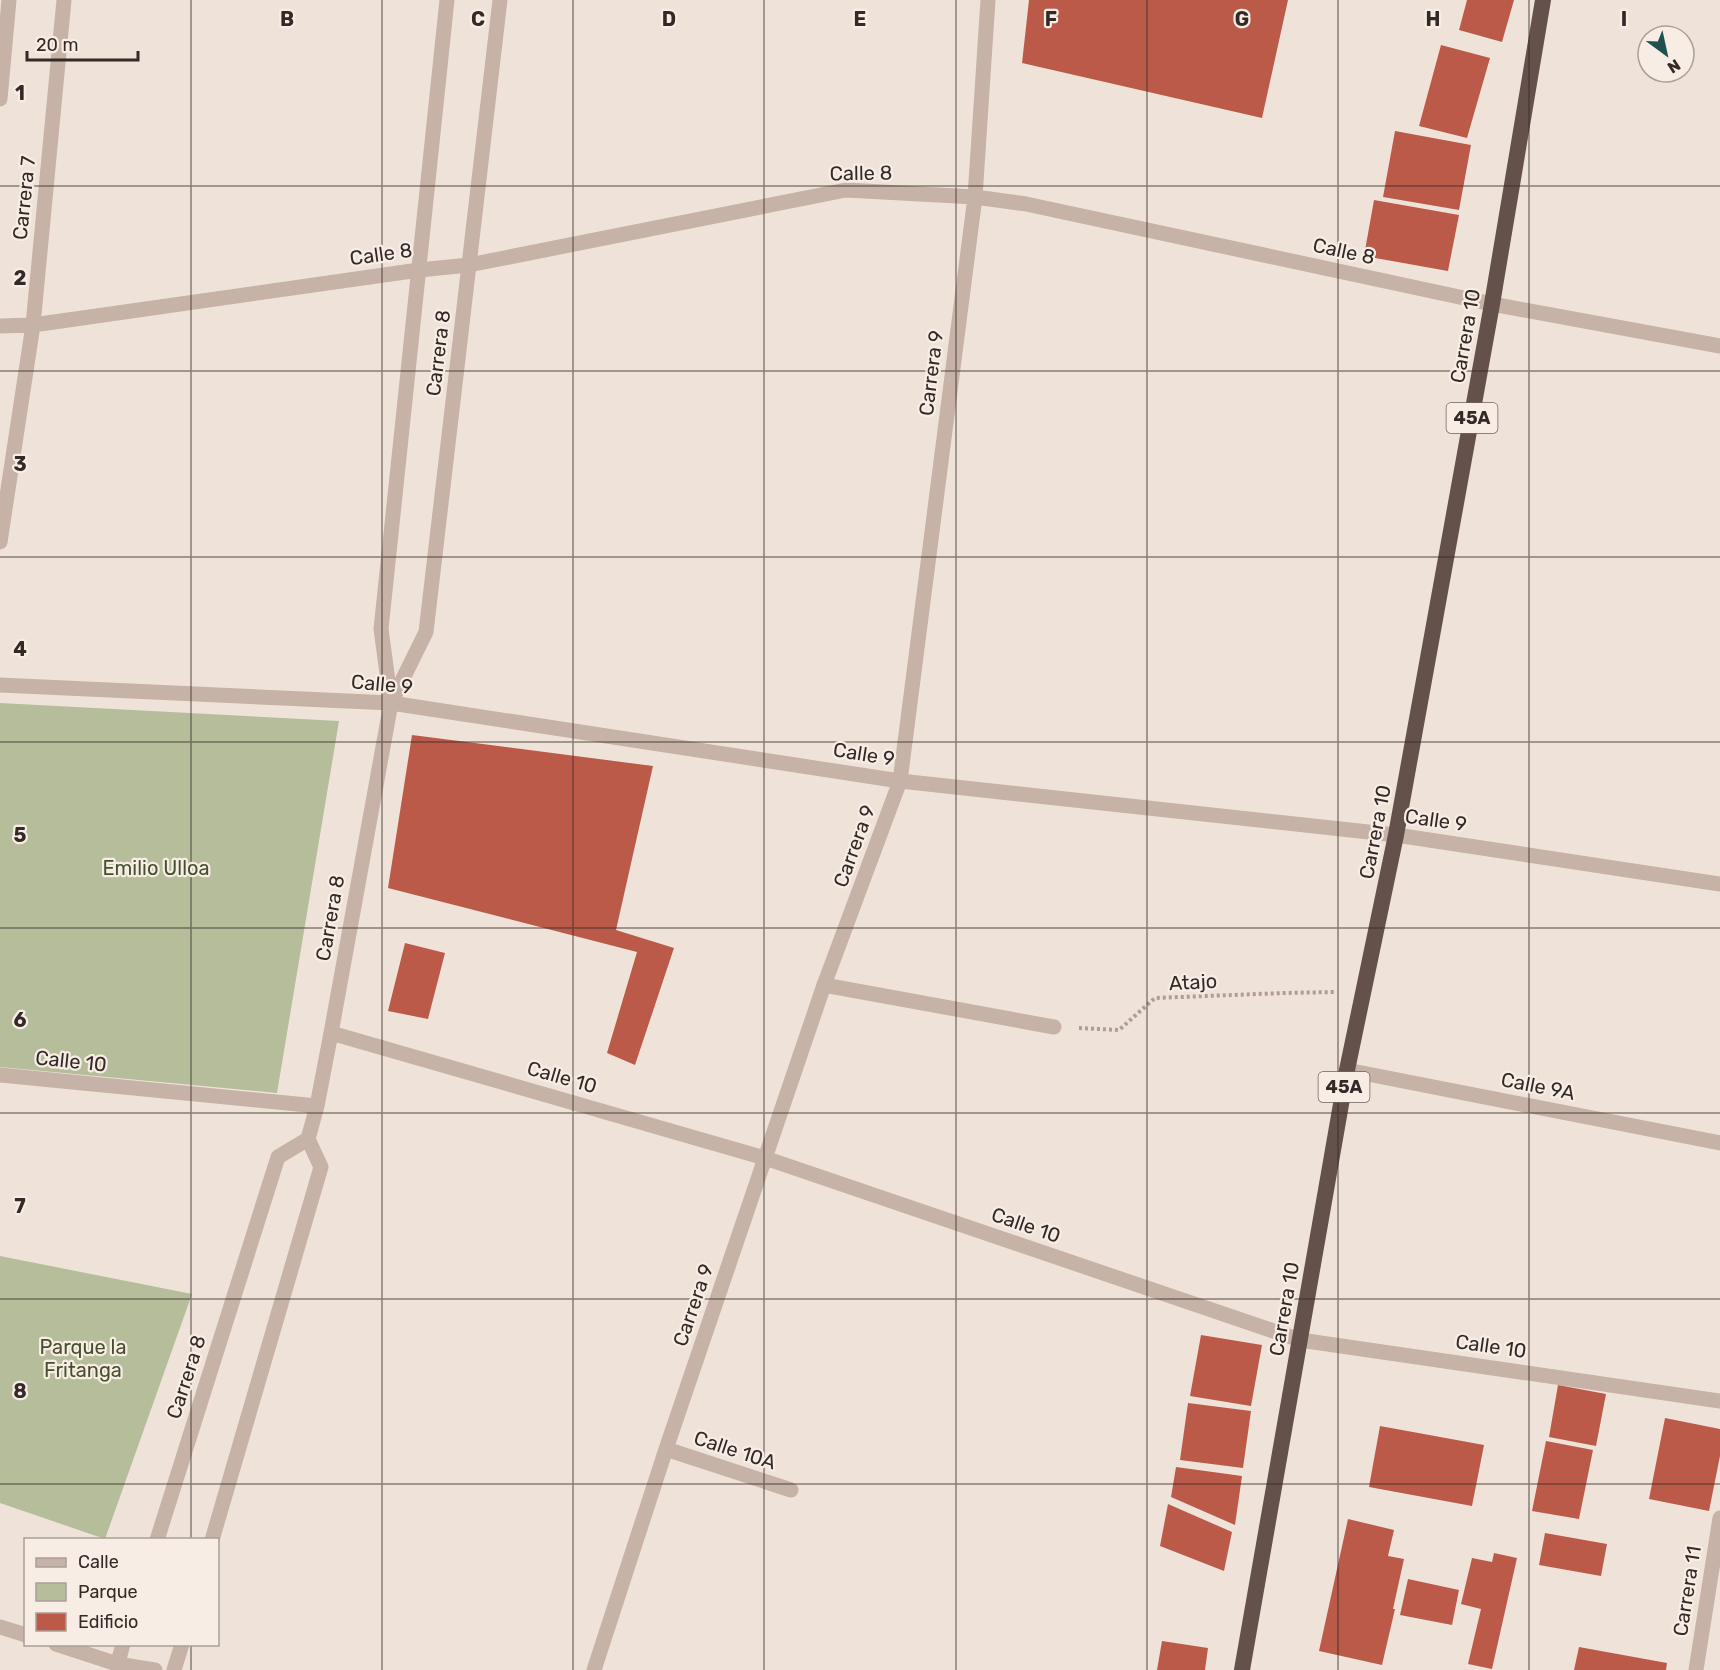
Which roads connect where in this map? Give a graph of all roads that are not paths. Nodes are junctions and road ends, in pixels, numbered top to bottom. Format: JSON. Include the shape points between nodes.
{"nodes":[{"id":1,"x":9,"y":0,"type":"edge"},
{"id":2,"x":64,"y":0,"type":"edge"},
{"id":3,"x":447,"y":0,"type":"edge"},
{"id":4,"x":500,"y":0,"type":"edge"},
{"id":5,"x":988,"y":0,"type":"edge"},
{"id":6,"x":1543,"y":0,"type":"edge"},
{"id":7,"x":0,"y":99,"type":"edge"},
{"id":8,"x":975,"y":197,"type":"junction"},
{"id":9,"x":470,"y":265,"type":"junction"},
{"id":10,"x":419,"y":270,"type":"junction"},
{"id":11,"x":1492,"y":304,"type":"junction"},
{"id":12,"x":33,"y":325,"type":"junction"},
{"id":13,"x":0,"y":326,"type":"edge"},
{"id":14,"x":1720,"y":346,"type":"edge"},
{"id":15,"x":0,"y":542,"type":"edge"},
{"id":16,"x":0,"y":684,"type":"edge"},
{"id":17,"x":391,"y":703,"type":"junction"},
{"id":18,"x":900,"y":781,"type":"junction"},
{"id":19,"x":1396,"y":835,"type":"junction"},
{"id":20,"x":1720,"y":884,"type":"edge"},
{"id":21,"x":824,"y":985,"type":"junction"},
{"id":22,"x":1054,"y":1027,"type":"road end"},
{"id":23,"x":331,"y":1033,"type":"junction"},
{"id":24,"x":1347,"y":1070,"type":"junction"},
{"id":25,"x":0,"y":1075,"type":"edge"},
{"id":26,"x":316,"y":1106,"type":"junction"},
{"id":27,"x":308,"y":1139,"type":"junction"},
{"id":28,"x":1720,"y":1143,"type":"edge"},
{"id":29,"x":765,"y":1158,"type":"junction"},
{"id":30,"x":1300,"y":1340,"type":"junction"},
{"id":31,"x":1720,"y":1401,"type":"edge"},
{"id":32,"x":666,"y":1449,"type":"junction"},
{"id":33,"x":791,"y":1490,"type":"dead end"},
{"id":34,"x":1720,"y":1518,"type":"edge"},
{"id":35,"x":157,"y":1538,"type":"edge"},
{"id":36,"x":212,"y":1538,"type":"edge"},
{"id":37,"x":0,"y":1627,"type":"edge"},
{"id":38,"x":24,"y":1634,"type":"edge"},
{"id":39,"x":61,"y":1646,"type":"edge"},
{"id":40,"x":122,"y":1646,"type":"edge"},
{"id":41,"x":181,"y":1646,"type":"edge"},
{"id":42,"x":116,"y":1667,"type":"edge"},
{"id":43,"x":155,"y":1670,"type":"edge"},
{"id":44,"x":174,"y":1670,"type":"edge"},
{"id":45,"x":594,"y":1670,"type":"edge"},
{"id":46,"x":1242,"y":1670,"type":"edge"},
{"id":47,"x":1696,"y":1670,"type":"edge"}],
"edges":[{"from":1,"to":7,"type":"street"},
{"from":2,"to":12,"type":"street","name":"Carrera 7"},
{"from":3,"to":10,"type":"street","name":"Carrera 8"},
{"from":4,"to":9,"type":"street","name":"Carrera 8"},
{"from":5,"to":8,"type":"street","name":"Carrera 9"},
{"from":6,"to":11,"type":"highway","name":"Carrera 10","number":"45A"},
{"from":8,"to":9,"type":"street","name":"Calle 8","via":[[846,190]]},
{"from":8,"to":11,"type":"street","name":"Calle 8","via":[[1026,204]]},
{"from":8,"to":18,"type":"street","name":"Carrera 9"},
{"from":9,"to":10,"type":"street","name":"Calle 8"},
{"from":9,"to":17,"type":"street","name":"Carrera 8","via":[[426,632]]},
{"from":10,"to":12,"type":"street","name":"Calle 8"},
{"from":10,"to":17,"type":"street","name":"Carrera 8","via":[[381,629]]},
{"from":11,"to":14,"type":"street","name":"Calle 8"},
{"from":11,"to":19,"type":"highway","name":"Carrera 10","number":"45A"},
{"from":12,"to":13,"type":"street","name":"Calle 8"},
{"from":12,"to":15,"type":"street","name":"Carrera 7"},
{"from":16,"to":17,"type":"street","name":"Calle 9"},
{"from":17,"to":18,"type":"street","name":"Calle 9"},
{"from":17,"to":23,"type":"street","name":"Carrera 8"},
{"from":18,"to":19,"type":"street","name":"Calle 9"},
{"from":18,"to":21,"type":"street","name":"Carrera 9"},
{"from":19,"to":20,"type":"street","name":"Calle 9"},
{"from":19,"to":24,"type":"highway","name":"Carrera 10","number":"45A"},
{"from":21,"to":22,"type":"street"},
{"from":21,"to":29,"type":"street","name":"Carrera 9"},
{"from":23,"to":26,"type":"street","name":"Carrera 8"},
{"from":23,"to":29,"type":"street","name":"Calle 10"},
{"from":24,"to":28,"type":"street","name":"Calle 9A"},
{"from":24,"to":30,"type":"highway","name":"Carrera 10","number":"45A"},
{"from":25,"to":26,"type":"street","name":"Calle 10"},
{"from":26,"to":27,"type":"street","name":"Carrera 8"},
{"from":27,"to":35,"type":"street","name":"Carrera 8","via":[[278,1157]]},
{"from":27,"to":36,"type":"street","via":[[321,1167]]},
{"from":29,"to":30,"type":"street","name":"Calle 10"},
{"from":29,"to":32,"type":"street","name":"Carrera 9"},
{"from":30,"to":31,"type":"street","name":"Calle 10"},
{"from":30,"to":46,"type":"highway","name":"Carrera 10","number":"45A"},
{"from":32,"to":33,"type":"street","name":"Calle 10A"},
{"from":32,"to":45,"type":"street","name":"Carrera 9"},
{"from":34,"to":47,"type":"street","name":"Carrera 11"},
{"from":37,"to":38,"type":"street"},
{"from":39,"to":42,"type":"street"},
{"from":40,"to":42,"type":"street"},
{"from":41,"to":44,"type":"street"},
{"from":42,"to":43,"type":"street"}]}
